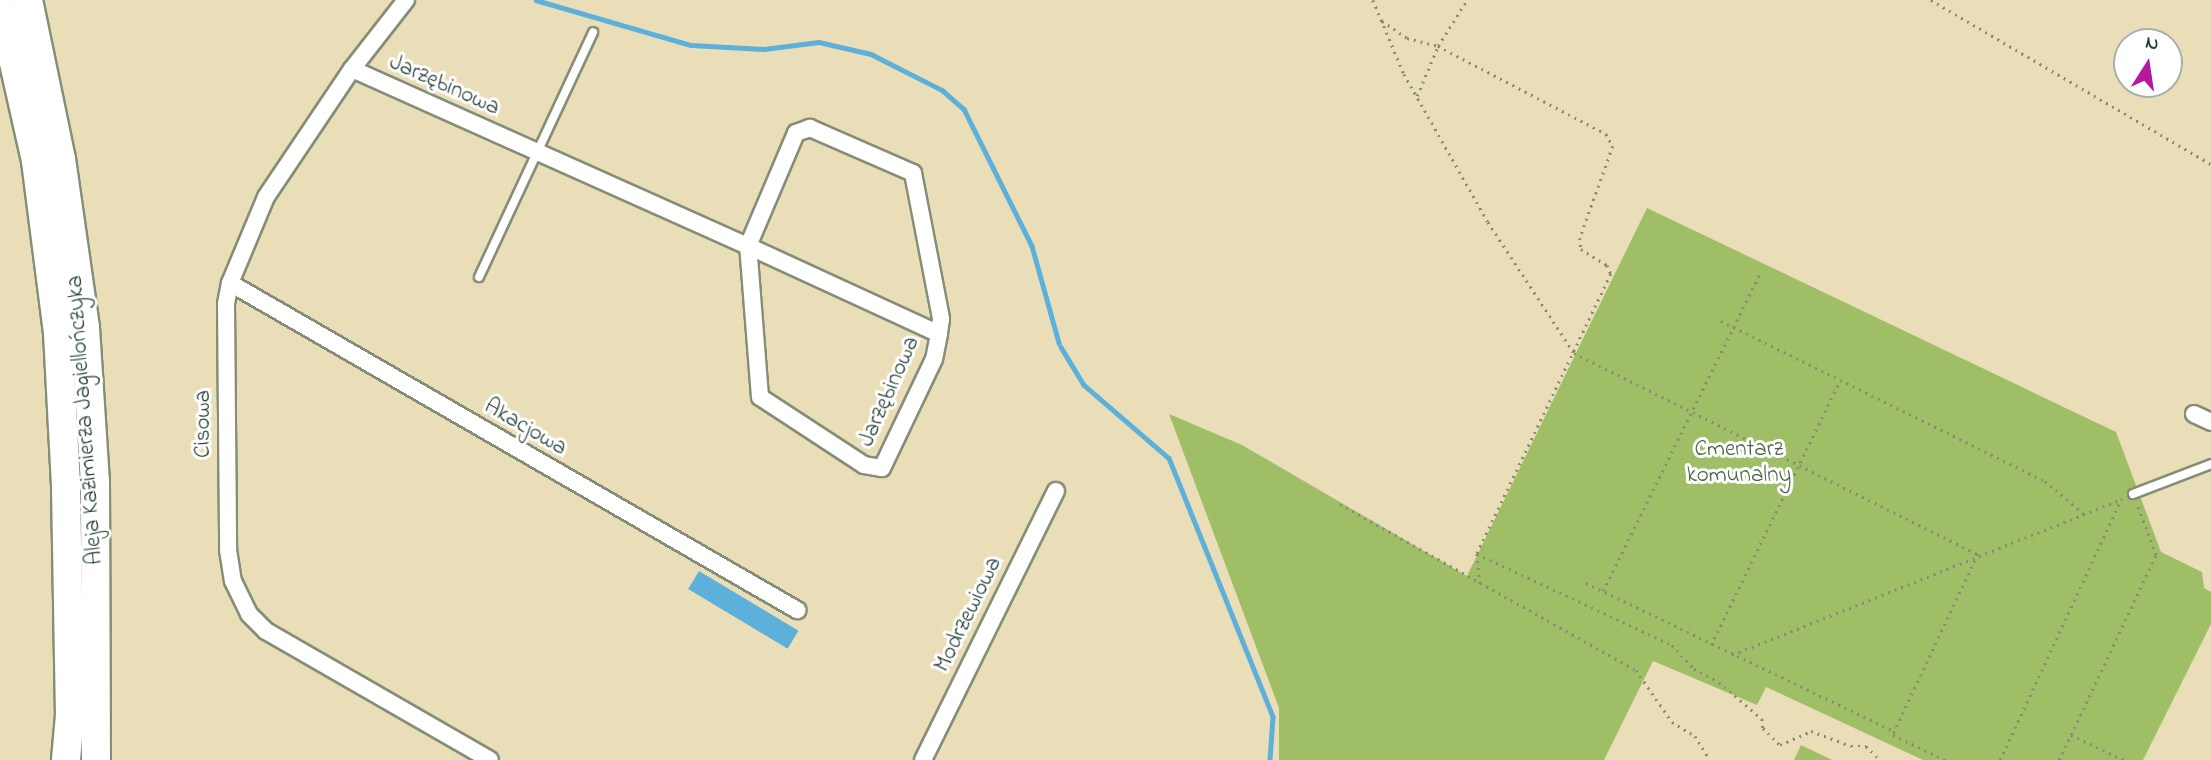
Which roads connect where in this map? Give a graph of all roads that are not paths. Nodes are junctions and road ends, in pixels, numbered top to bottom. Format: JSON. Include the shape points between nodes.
{"nodes":[{"id":1,"x":28,"y":0,"type":"edge"},
{"id":2,"x":406,"y":0,"type":"edge"},
{"id":3,"x":0,"y":1,"type":"edge"},
{"id":4,"x":593,"y":32,"type":"dead end"},
{"id":5,"x":352,"y":69,"type":"junction"},
{"id":6,"x":536,"y":152,"type":"junction"},
{"id":7,"x":748,"y":246,"type":"junction"},
{"id":8,"x":479,"y":277,"type":"dead end"},
{"id":9,"x":230,"y":283,"type":"junction"},
{"id":10,"x":939,"y":334,"type":"junction"},
{"id":11,"x":2194,"y":414,"type":"dead end"},
{"id":12,"x":2211,"y":422,"type":"edge"},
{"id":13,"x":2211,"y":464,"type":"edge"},
{"id":14,"x":1056,"y":491,"type":"dead end"},
{"id":15,"x":2133,"y":494,"type":"road end"},
{"id":16,"x":797,"y":610,"type":"dead end"},
{"id":17,"x":66,"y":760,"type":"edge"},
{"id":18,"x":96,"y":760,"type":"edge"},
{"id":19,"x":490,"y":760,"type":"edge"},
{"id":20,"x":923,"y":760,"type":"edge"}],
"edges":[{"from":1,"to":18,"type":"highway","name":"Aleja Kazimierza Jagiellończyka","via":[[61,159],[85,328],[95,482]]},
{"from":2,"to":5,"type":"street","name":"Cisowa"},
{"from":3,"to":17,"type":"highway","name":"Aleja Kazimierza Jagiellończyka","via":[[36,161],[58,333],[66,488],[70,715]]},
{"from":4,"to":6,"type":"lane"},
{"from":5,"to":6,"type":"street","name":"Jarzębinowa"},
{"from":5,"to":9,"type":"street","name":"Cisowa","via":[[266,197]]},
{"from":6,"to":7,"type":"street","name":"Jarzębinowa"},
{"from":6,"to":8,"type":"lane"},
{"from":7,"to":10,"type":"street","name":"Jarzębinowa"},
{"from":7,"to":10,"type":"street","name":"Jarzębinowa","via":[[796,133],[810,128],[913,173],[941,319]]},
{"from":7,"to":10,"type":"street","name":"Jarzębinowa","via":[[760,397],[864,465],[882,468],[934,359]]},
{"from":9,"to":16,"type":"street","name":"Akacjowa"},
{"from":9,"to":19,"type":"street","name":"Cisowa","via":[[226,304],[228,550],[233,581],[249,614],[284,644]]},
{"from":11,"to":12,"type":"street"},
{"from":13,"to":15,"type":"lane"},
{"from":14,"to":20,"type":"street","name":"Modrzewiowa"}]}
